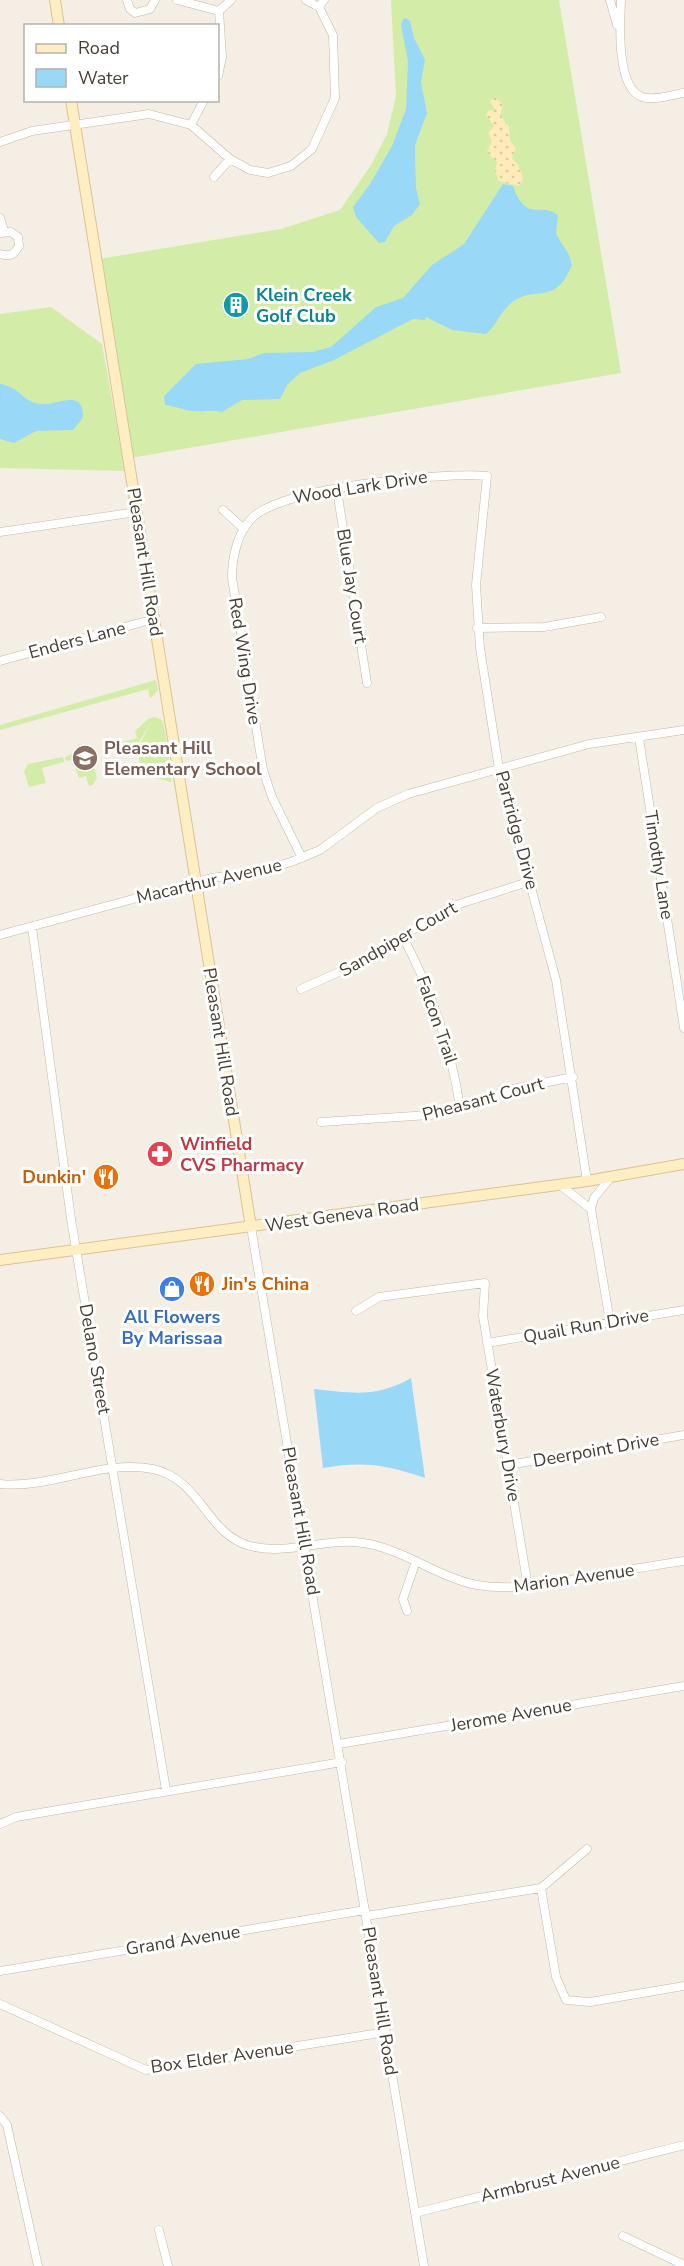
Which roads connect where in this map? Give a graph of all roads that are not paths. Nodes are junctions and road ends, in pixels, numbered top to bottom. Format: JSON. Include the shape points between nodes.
{"nodes":[{"id":1,"x":55,"y":0,"type":"edge"},
{"id":2,"x":127,"y":0,"type":"edge"},
{"id":3,"x":155,"y":0,"type":"edge"},
{"id":4,"x":177,"y":0,"type":"edge"},
{"id":5,"x":231,"y":0,"type":"edge"},
{"id":6,"x":306,"y":0,"type":"edge"},
{"id":7,"x":610,"y":0,"type":"edge"},
{"id":8,"x":621,"y":0,"type":"edge"},
{"id":9,"x":322,"y":3,"type":"edge"},
{"id":10,"x":219,"y":11,"type":"junction"},
{"id":11,"x":59,"y":24,"type":"edge"},
{"id":12,"x":618,"y":29,"type":"junction"},
{"id":13,"x":219,"y":71,"type":"edge"},
{"id":14,"x":684,"y":93,"type":"edge"},
{"id":15,"x":71,"y":102,"type":"edge"},
{"id":16,"x":203,"y":102,"type":"edge"},
{"id":17,"x":75,"y":123,"type":"junction"},
{"id":18,"x":190,"y":125,"type":"junction"},
{"id":19,"x":0,"y":142,"type":"edge"},
{"id":20,"x":230,"y":159,"type":"junction"},
{"id":21,"x":214,"y":177,"type":"dead end"},
{"id":22,"x":0,"y":218,"type":"edge"},
{"id":23,"x":2,"y":232,"type":"edge"},
{"id":24,"x":0,"y":254,"type":"edge"},
{"id":25,"x":487,"y":476,"type":"joint"},
{"id":26,"x":337,"y":490,"type":"junction"},
{"id":27,"x":224,"y":510,"type":"dead end"},
{"id":28,"x":137,"y":512,"type":"junction"},
{"id":29,"x":244,"y":529,"type":"junction"},
{"id":30,"x":0,"y":532,"type":"edge"},
{"id":31,"x":601,"y":617,"type":"dead end"},
{"id":32,"x":154,"y":619,"type":"junction"},
{"id":33,"x":477,"y":628,"type":"junction"},
{"id":34,"x":0,"y":661,"type":"edge"},
{"id":35,"x":367,"y":683,"type":"dead end"},
{"id":36,"x":684,"y":730,"type":"edge"},
{"id":37,"x":639,"y":738,"type":"junction"},
{"id":38,"x":499,"y":769,"type":"junction"},
{"id":39,"x":302,"y":858,"type":"junction"},
{"id":40,"x":531,"y":881,"type":"junction"},
{"id":41,"x":196,"y":883,"type":"junction"},
{"id":42,"x":32,"y":927,"type":"junction"},
{"id":43,"x":0,"y":935,"type":"edge"},
{"id":44,"x":403,"y":937,"type":"junction"},
{"id":45,"x":301,"y":989,"type":"dead end"},
{"id":46,"x":684,"y":1028,"type":"edge"},
{"id":47,"x":573,"y":1077,"type":"junction"},
{"id":48,"x":460,"y":1107,"type":"junction"},
{"id":49,"x":321,"y":1122,"type":"dead end"},
{"id":50,"x":684,"y":1164,"type":"edge"},
{"id":51,"x":611,"y":1177,"type":"junction"},
{"id":52,"x":587,"y":1181,"type":"junction"},
{"id":53,"x":560,"y":1185,"type":"junction"},
{"id":54,"x":591,"y":1209,"type":"junction"},
{"id":55,"x":251,"y":1227,"type":"junction"},
{"id":56,"x":76,"y":1250,"type":"junction"},
{"id":57,"x":0,"y":1260,"type":"edge"},
{"id":58,"x":684,"y":1310,"type":"edge"},
{"id":59,"x":356,"y":1311,"type":"dead end"},
{"id":60,"x":610,"y":1322,"type":"junction"},
{"id":61,"x":487,"y":1343,"type":"junction"},
{"id":62,"x":684,"y":1435,"type":"edge"},
{"id":63,"x":508,"y":1465,"type":"junction"},
{"id":64,"x":113,"y":1469,"type":"junction"},
{"id":65,"x":0,"y":1484,"type":"edge"},
{"id":66,"x":305,"y":1546,"type":"junction"},
{"id":67,"x":416,"y":1561,"type":"junction"},
{"id":68,"x":684,"y":1561,"type":"edge"},
{"id":69,"x":528,"y":1587,"type":"junction"},
{"id":70,"x":407,"y":1611,"type":"dead end"},
{"id":71,"x":684,"y":1686,"type":"edge"},
{"id":72,"x":339,"y":1744,"type":"junction"},
{"id":73,"x":342,"y":1762,"type":"junction"},
{"id":74,"x":166,"y":1790,"type":"junction"},
{"id":75,"x":0,"y":1824,"type":"edge"},
{"id":76,"x":587,"y":1849,"type":"dead end"},
{"id":77,"x":541,"y":1888,"type":"junction"},
{"id":78,"x":366,"y":1913,"type":"junction"},
{"id":79,"x":0,"y":1971,"type":"edge"},
{"id":80,"x":684,"y":1986,"type":"edge"},
{"id":81,"x":0,"y":2004,"type":"edge"},
{"id":82,"x":386,"y":2032,"type":"junction"},
{"id":83,"x":0,"y":2116,"type":"edge"},
{"id":84,"x":684,"y":2145,"type":"edge"},
{"id":85,"x":416,"y":2213,"type":"junction"},
{"id":86,"x":159,"y":2230,"type":"dead end"},
{"id":87,"x":623,"y":2236,"type":"dead end"},
{"id":88,"x":684,"y":2265,"type":"edge"},
{"id":89,"x":38,"y":2266,"type":"edge"},
{"id":90,"x":168,"y":2266,"type":"edge"},
{"id":91,"x":424,"y":2266,"type":"edge"}],
"edges":[{"from":1,"to":11,"type":"street"},
{"from":2,"to":3,"type":"street","via":[[135,13],[150,9]]},
{"from":4,"to":10,"type":"street"},
{"from":5,"to":10,"type":"street"},
{"from":6,"to":9,"type":"street"},
{"from":7,"to":12,"type":"street"},
{"from":8,"to":12,"type":"street"},
{"from":9,"to":20,"type":"street","via":[[333,35],[337,90],[312,150],[291,166],[268,172],[250,170]]},
{"from":10,"to":13,"type":"street"},
{"from":12,"to":14,"type":"street","via":[[627,83],[634,93],[651,99]]},
{"from":15,"to":17,"type":"street","name":"Pleasant Hill Road"},
{"from":16,"to":18,"type":"street"},
{"from":17,"to":18,"type":"street","via":[[140,114]]},
{"from":17,"to":19,"type":"street","via":[[32,130]]},
{"from":17,"to":28,"type":"street","name":"Pleasant Hill Road"},
{"from":18,"to":20,"type":"street"},
{"from":20,"to":21,"type":"street"},
{"from":22,"to":23,"type":"street"},
{"from":23,"to":24,"type":"street","via":[[18,237],[19,246],[15,254]]},
{"from":25,"to":26,"type":"street","name":"Wood Lark Drive","via":[[439,475]]},
{"from":25,"to":33,"type":"street","name":"Partridge Drive","via":[[477,555]]},
{"from":26,"to":29,"type":"street","name":"Wood Lark Drive","via":[[276,502],[252,517]]},
{"from":26,"to":35,"type":"street","name":"Blue Jay Court"},
{"from":27,"to":29,"type":"street"},
{"from":28,"to":30,"type":"street"},
{"from":28,"to":32,"type":"street","name":"Pleasant Hill Road"},
{"from":29,"to":39,"type":"street","name":"Red Wing Drive","via":[[235,552],[232,578],[259,753],[272,797]]},
{"from":31,"to":33,"type":"street","via":[[544,627]]},
{"from":32,"to":34,"type":"street","name":"Enders Lane"},
{"from":32,"to":41,"type":"street","name":"Pleasant Hill Road"},
{"from":33,"to":38,"type":"street","name":"Partridge Drive"},
{"from":36,"to":37,"type":"street","name":"Macarthur Avenue"},
{"from":37,"to":38,"type":"street","name":"Macarthur Avenue","via":[[589,744]]},
{"from":37,"to":46,"type":"street","name":"Timothy Lane"},
{"from":38,"to":39,"type":"street","name":"Macarthur Avenue","via":[[392,800],[333,842]]},
{"from":38,"to":40,"type":"street","name":"Partridge Drive"},
{"from":39,"to":41,"type":"street","name":"Macarthur Avenue","via":[[270,869]]},
{"from":40,"to":44,"type":"street","name":"Sandpiper Court","via":[[450,907]]},
{"from":40,"to":47,"type":"street","name":"Partridge Drive","via":[[556,980]]},
{"from":41,"to":42,"type":"street","name":"Macarthur Avenue"},
{"from":41,"to":55,"type":"street","name":"Pleasant Hill Road"},
{"from":42,"to":43,"type":"street","name":"Macarthur Avenue"},
{"from":42,"to":56,"type":"street","name":"Delano Street"},
{"from":44,"to":45,"type":"street","name":"Sandpiper Court","via":[[359,963]]},
{"from":44,"to":48,"type":"street","name":"Falcon Trail","via":[[425,982],[448,1049]]},
{"from":47,"to":48,"type":"street","name":"Pheasant Court","via":[[517,1088]]},
{"from":47,"to":52,"type":"street","name":"Partridge Drive"},
{"from":48,"to":49,"type":"street","name":"Pheasant Court","via":[[407,1118]]},
{"from":50,"to":51,"type":"street","name":"West Geneva Road"},
{"from":51,"to":52,"type":"street","name":"West Geneva Road"},
{"from":51,"to":54,"type":"street","via":[[594,1198]]},
{"from":52,"to":53,"type":"street","name":"West Geneva Road"},
{"from":53,"to":54,"type":"street"},
{"from":53,"to":55,"type":"street","name":"West Geneva Road"},
{"from":54,"to":60,"type":"street"},
{"from":55,"to":56,"type":"street","name":"West Geneva Road"},
{"from":55,"to":66,"type":"street","name":"Pleasant Hill Road"},
{"from":56,"to":57,"type":"street","name":"West Geneva Road"},
{"from":56,"to":64,"type":"street","name":"Delano Street"},
{"from":58,"to":60,"type":"street","name":"Quail Run Drive"},
{"from":59,"to":61,"type":"street","name":"Waterbury Drive","via":[[379,1297],[485,1283],[483,1316]]},
{"from":60,"to":61,"type":"street","name":"Quail Run Drive"},
{"from":61,"to":63,"type":"street","name":"Waterbury Drive"},
{"from":62,"to":63,"type":"street","name":"Deerpoint Drive"},
{"from":63,"to":69,"type":"street","name":"Waterbury Drive"},
{"from":64,"to":65,"type":"street","name":"Marion Avenue","via":[[25,1484]]},
{"from":64,"to":66,"type":"street","name":"Marion Avenue","via":[[171,1473],[196,1496],[217,1524],[249,1545]]},
{"from":64,"to":74,"type":"street","name":"Delano Street"},
{"from":66,"to":67,"type":"street","name":"Marion Avenue","via":[[361,1542]]},
{"from":66,"to":72,"type":"street","name":"Pleasant Hill Road"},
{"from":67,"to":69,"type":"street","name":"Marion Avenue","via":[[468,1582],[491,1587]]},
{"from":67,"to":70,"type":"street","via":[[403,1599]]},
{"from":68,"to":69,"type":"street","name":"Marion Avenue"},
{"from":71,"to":72,"type":"street","name":"Jerome Avenue"},
{"from":72,"to":73,"type":"street","name":"Pleasant Hill Road"},
{"from":73,"to":74,"type":"street"},
{"from":73,"to":78,"type":"street","name":"Pleasant Hill Road"},
{"from":74,"to":75,"type":"street","via":[[16,1816]]},
{"from":76,"to":77,"type":"street"},
{"from":77,"to":78,"type":"street","name":"Grand Avenue"},
{"from":77,"to":80,"type":"street","via":[[556,1977],[566,2000],[590,2002]]},
{"from":78,"to":79,"type":"street","name":"Grand Avenue"},
{"from":78,"to":82,"type":"street","name":"Pleasant Hill Road"},
{"from":81,"to":82,"type":"street","name":"Box Elder Avenue","via":[[146,2070]]},
{"from":82,"to":85,"type":"street","name":"Pleasant Hill Road"},
{"from":83,"to":89,"type":"street","via":[[7,2125]]},
{"from":84,"to":85,"type":"street","name":"Armbrust Avenue"},
{"from":85,"to":91,"type":"street","name":"Pleasant Hill Road"},
{"from":86,"to":90,"type":"street"},
{"from":87,"to":88,"type":"street"}]}
